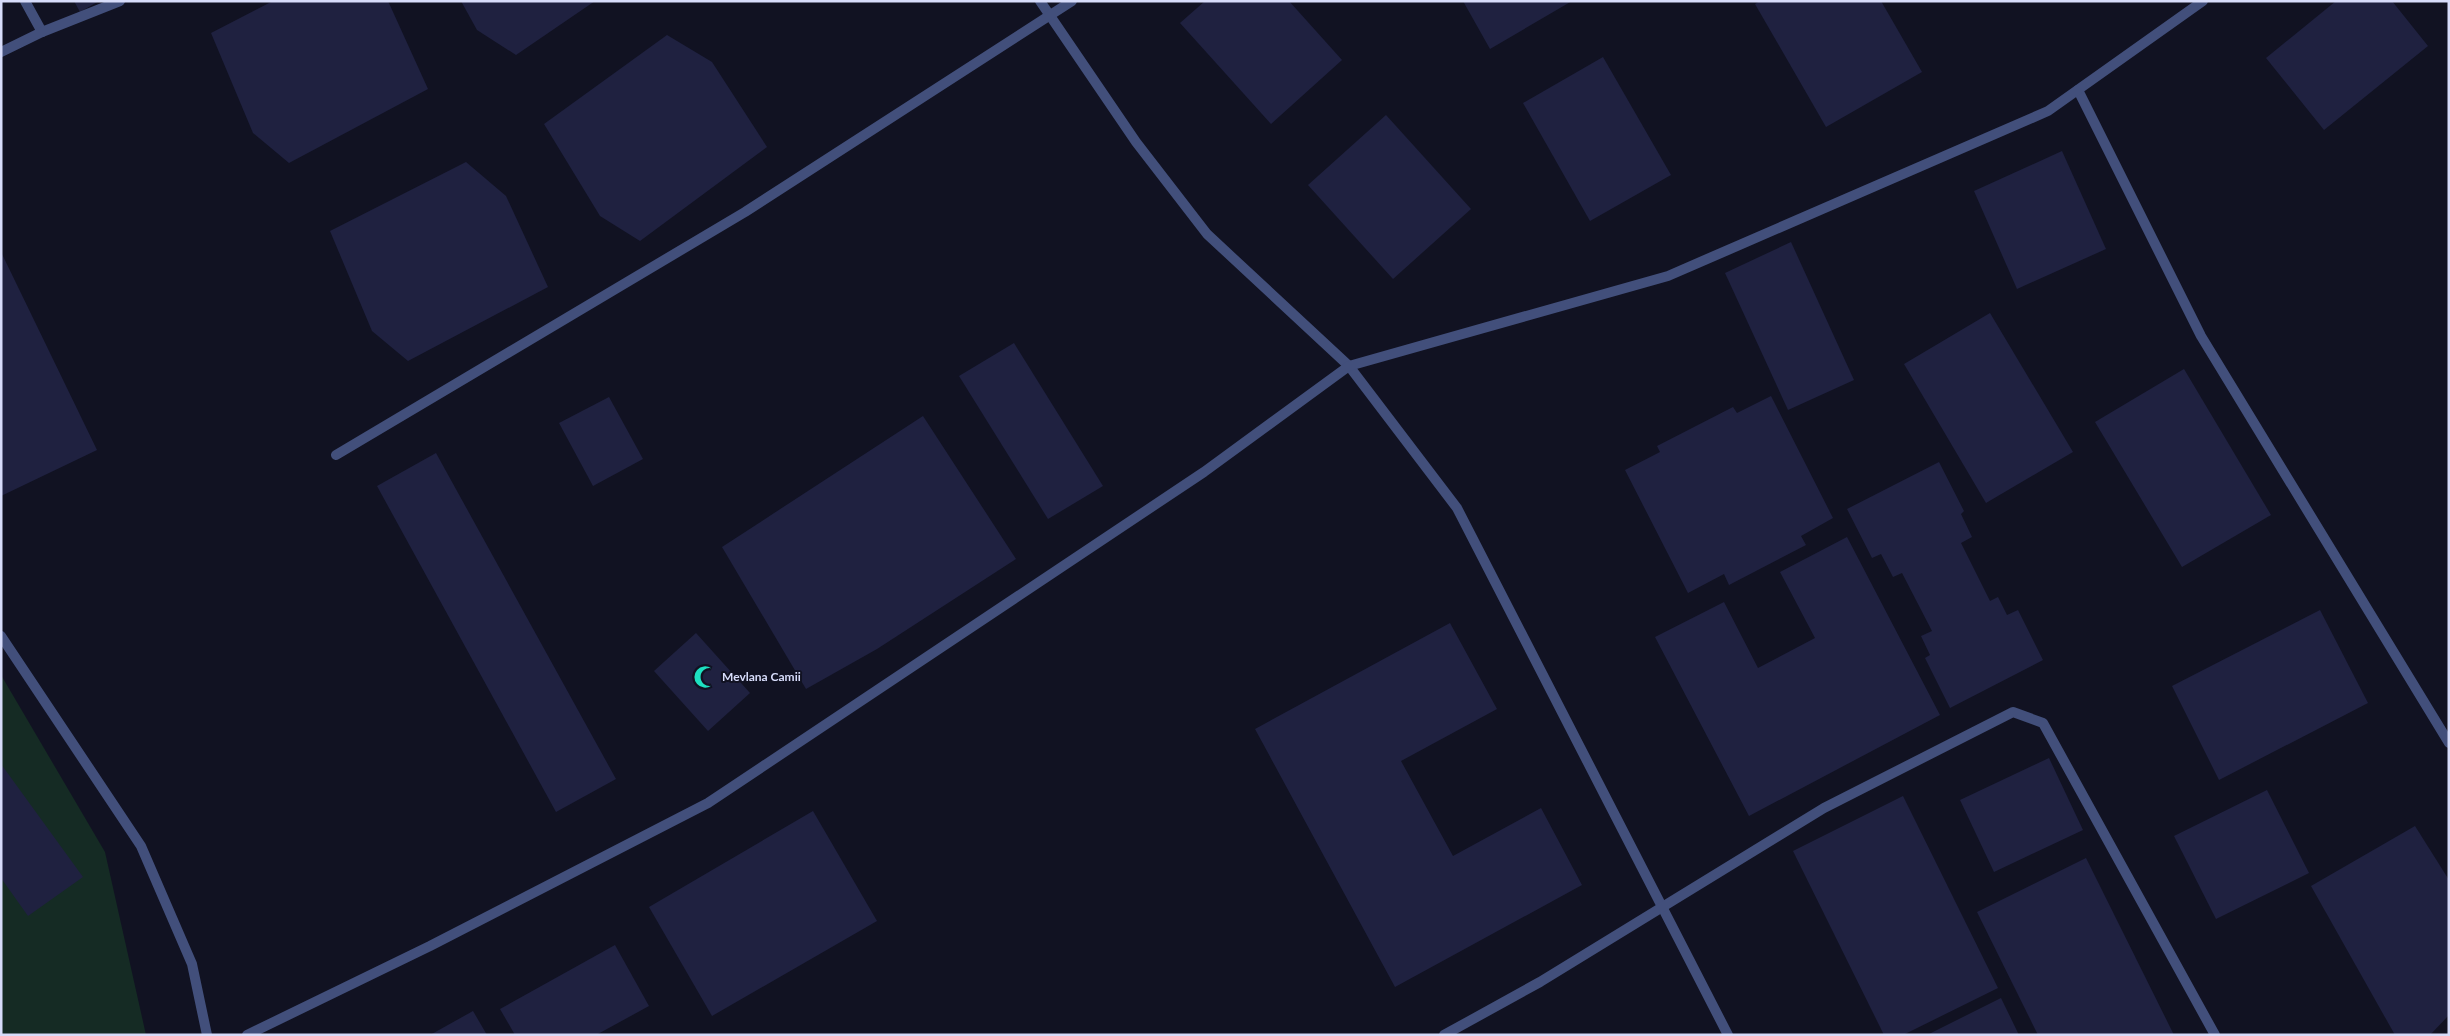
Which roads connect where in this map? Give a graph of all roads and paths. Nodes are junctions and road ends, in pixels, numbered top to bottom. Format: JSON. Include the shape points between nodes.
{"nodes":[{"id":1,"x":24,"y":1,"type":"edge"},
{"id":2,"x":120,"y":1,"type":"edge"},
{"id":3,"x":1040,"y":1,"type":"edge"},
{"id":4,"x":1072,"y":1,"type":"edge"},
{"id":5,"x":2203,"y":1,"type":"edge"},
{"id":6,"x":1049,"y":14,"type":"junction"},
{"id":7,"x":42,"y":32,"type":"junction"},
{"id":8,"x":1,"y":52,"type":"edge"},
{"id":9,"x":2078,"y":90,"type":"junction"},
{"id":10,"x":1349,"y":366,"type":"junction"},
{"id":11,"x":336,"y":455,"type":"dead end"},
{"id":12,"x":1,"y":636,"type":"edge"},
{"id":13,"x":2449,"y":743,"type":"edge"},
{"id":14,"x":1664,"y":906,"type":"junction"},
{"id":15,"x":207,"y":1035,"type":"edge"},
{"id":16,"x":247,"y":1035,"type":"edge"},
{"id":17,"x":1444,"y":1035,"type":"edge"},
{"id":18,"x":1728,"y":1035,"type":"edge"},
{"id":19,"x":2215,"y":1035,"type":"edge"}],
"edges":[{"from":1,"to":7,"type":"street"},
{"from":2,"to":7,"type":"street"},
{"from":3,"to":6,"type":"street"},
{"from":4,"to":6,"type":"street"},
{"from":5,"to":9,"type":"street"},
{"from":6,"to":10,"type":"street","via":[[1136,142],[1207,234]]},
{"from":6,"to":11,"type":"street","via":[[745,212]]},
{"from":7,"to":8,"type":"street"},
{"from":9,"to":10,"type":"street","via":[[2048,111],[1668,276]]},
{"from":9,"to":13,"type":"street","via":[[2201,336]]},
{"from":10,"to":14,"type":"street","via":[[1457,508]]},
{"from":10,"to":16,"type":"street","via":[[1204,472],[708,803],[430,946]]},
{"from":12,"to":15,"type":"street","via":[[141,846],[192,964]]},
{"from":14,"to":17,"type":"street","via":[[1540,982]]},
{"from":14,"to":18,"type":"street"},
{"from":14,"to":19,"type":"street","via":[[1824,808],[2013,712],[2043,723]]}]}
